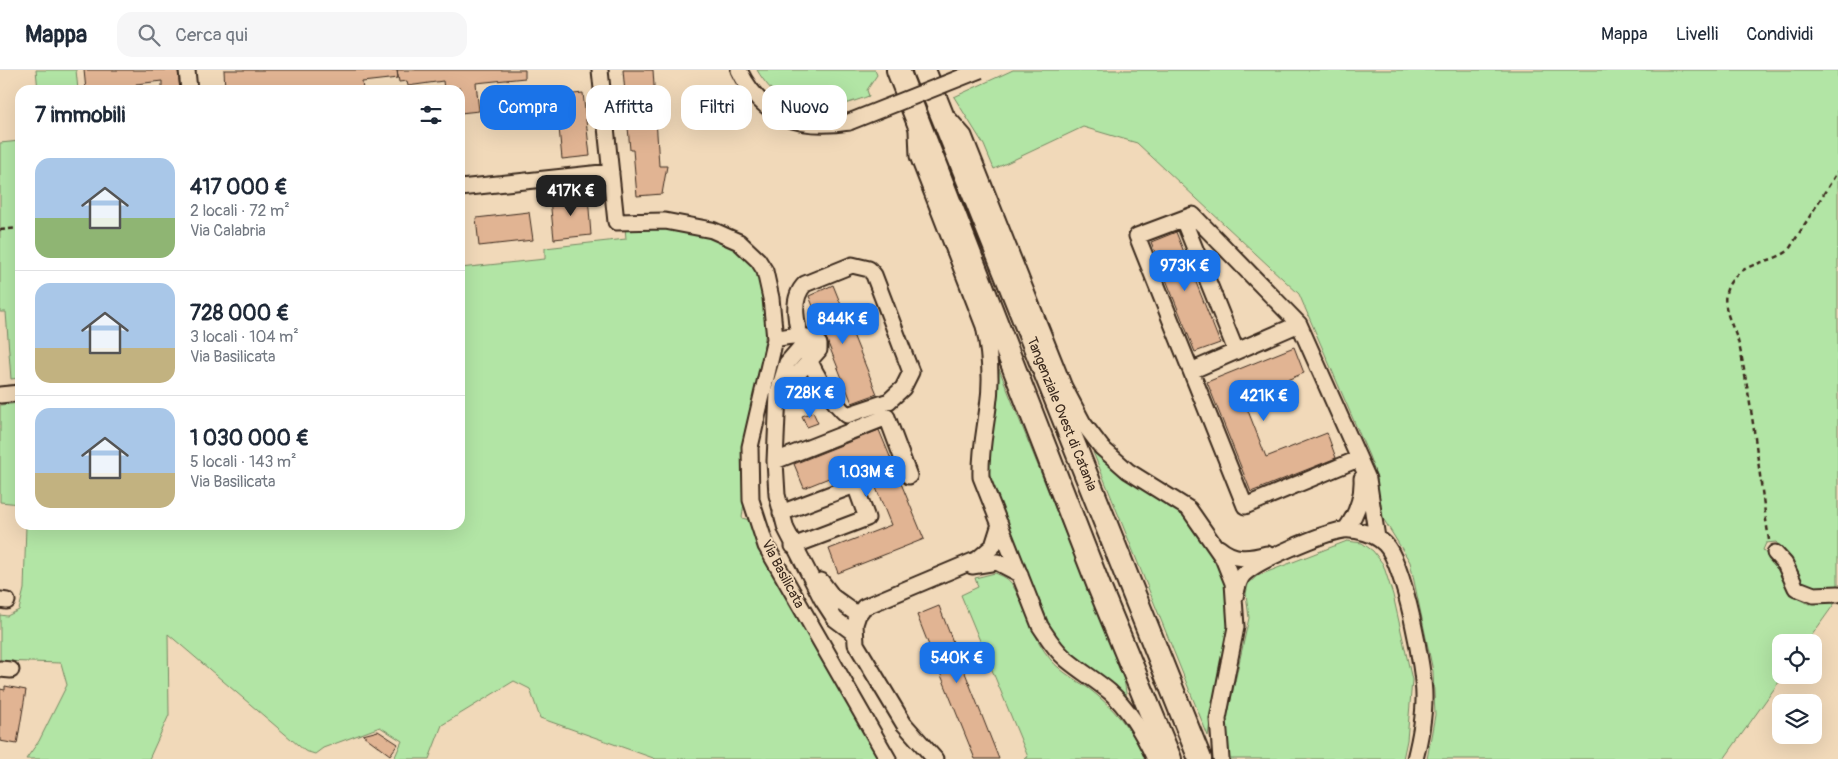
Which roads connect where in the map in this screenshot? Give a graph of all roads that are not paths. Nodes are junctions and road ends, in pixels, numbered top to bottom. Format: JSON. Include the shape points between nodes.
{"nodes":[{"id":1,"x":187,"y":70,"type":"edge"},
{"id":2,"x":600,"y":70,"type":"edge"},
{"id":3,"x":739,"y":70,"type":"edge"},
{"id":4,"x":898,"y":70,"type":"edge"},
{"id":5,"x":924,"y":70,"type":"edge"},
{"id":6,"x":980,"y":70,"type":"edge"},
{"id":7,"x":188,"y":85,"type":"edge"},
{"id":8,"x":938,"y":106,"type":"junction"},
{"id":9,"x":917,"y":117,"type":"junction"},
{"id":10,"x":611,"y":172,"type":"junction"},
{"id":11,"x":465,"y":187,"type":"edge"},
{"id":12,"x":1183,"y":219,"type":"junction"},
{"id":13,"x":1299,"y":324,"type":"junction"},
{"id":14,"x":775,"y":339,"type":"junction"},
{"id":15,"x":804,"y":340,"type":"junction"},
{"id":16,"x":1236,"y":351,"type":"junction"},
{"id":17,"x":809,"y":360,"type":"junction"},
{"id":18,"x":1191,"y":371,"type":"junction"},
{"id":19,"x":824,"y":385,"type":"junction"},
{"id":20,"x":788,"y":390,"type":"junction"},
{"id":21,"x":15,"y":394,"type":"edge"},
{"id":22,"x":0,"y":395,"type":"edge"},
{"id":23,"x":777,"y":430,"type":"junction"},
{"id":24,"x":1358,"y":459,"type":"junction"},
{"id":25,"x":775,"y":461,"type":"junction"},
{"id":26,"x":909,"y":476,"type":"dead end"},
{"id":27,"x":780,"y":512,"type":"junction"},
{"id":28,"x":1000,"y":524,"type":"junction"},
{"id":29,"x":1345,"y":530,"type":"junction"},
{"id":30,"x":1377,"y":538,"type":"junction"},
{"id":31,"x":1214,"y":544,"type":"junction"},
{"id":32,"x":794,"y":546,"type":"junction"},
{"id":33,"x":1291,"y":549,"type":"junction"},
{"id":34,"x":1774,"y":553,"type":"road end"},
{"id":35,"x":803,"y":562,"type":"junction"},
{"id":36,"x":959,"y":569,"type":"junction"},
{"id":37,"x":1020,"y":574,"type":"junction"},
{"id":38,"x":1838,"y":594,"type":"edge"},
{"id":39,"x":1235,"y":598,"type":"junction"},
{"id":40,"x":858,"y":615,"type":"junction"},
{"id":41,"x":855,"y":634,"type":"junction"},
{"id":42,"x":888,"y":759,"type":"edge"},
{"id":43,"x":935,"y":759,"type":"edge"},
{"id":44,"x":1155,"y":759,"type":"edge"},
{"id":45,"x":1170,"y":759,"type":"edge"},
{"id":46,"x":1200,"y":759,"type":"edge"},
{"id":47,"x":1221,"y":759,"type":"edge"},
{"id":48,"x":1416,"y":759,"type":"edge"}],
"edges":[{"from":1,"to":7,"type":"street"},
{"from":2,"to":10,"type":"street","name":"Via Basilicata"},
{"from":3,"to":6,"type":"street","bridge":true,"via":[[752,92],[764,104],[793,121],[824,126],[849,122]]},
{"from":4,"to":9,"type":"highway","name":"Tangenziale Ovest di Catania"},
{"from":5,"to":8,"type":"highway","name":"Tangenziale Ovest di Catania"},
{"from":8,"to":31,"type":"street","via":[[964,136],[1064,386],[1083,423],[1102,448],[1128,471],[1189,510]]},
{"from":8,"to":46,"type":"highway","name":"Tangenziale Ovest di Catania"},
{"from":9,"to":28,"type":"street","via":[[918,156],[984,326],[990,353],[988,406],[980,459],[982,477]]},
{"from":9,"to":45,"type":"highway","name":"Tangenziale Ovest di Catania","via":[[1100,589]]},
{"from":10,"to":11,"type":"street"},
{"from":10,"to":14,"type":"street","name":"Via Basilicata","via":[[616,222],[690,224],[734,239],[750,250],[765,271]]},
{"from":12,"to":13,"type":"street","via":[[1193,215]]},
{"from":12,"to":16,"type":"street"},
{"from":12,"to":18,"type":"street","via":[[1137,236]]},
{"from":13,"to":16,"type":"street"},
{"from":13,"to":24,"type":"street"},
{"from":14,"to":15,"type":"street","via":[[790,336]]},
{"from":14,"to":42,"type":"street","name":"Via Basilicata","via":[[750,447],[751,500],[766,546]]},
{"from":15,"to":17,"type":"street"},
{"from":15,"to":19,"type":"street","via":[[795,308],[801,287],[852,265],[869,269],[911,372],[903,388],[889,401],[847,415]]},
{"from":15,"to":23,"type":"street","via":[[783,373],[777,403]]},
{"from":16,"to":18,"type":"street"},
{"from":17,"to":19,"type":"street"},
{"from":17,"to":20,"type":"street"},
{"from":18,"to":24,"type":"street","via":[[1245,506]]},
{"from":19,"to":20,"type":"street","via":[[801,382]]},
{"from":20,"to":23,"type":"street"},
{"from":21,"to":22,"type":"street"},
{"from":23,"to":25,"type":"street"},
{"from":24,"to":29,"type":"street","via":[[1362,492],[1354,518]]},
{"from":24,"to":30,"type":"street","via":[[1370,485]]},
{"from":25,"to":26,"type":"street","via":[[887,417]]},
{"from":25,"to":27,"type":"street"},
{"from":27,"to":32,"type":"street"},
{"from":27,"to":32,"type":"street","via":[[855,485],[867,518]]},
{"from":28,"to":36,"type":"street","via":[[993,546],[978,560]]},
{"from":28,"to":37,"type":"street"},
{"from":29,"to":30,"type":"street","via":[[1368,533]]},
{"from":29,"to":33,"type":"street","via":[[1331,532]]},
{"from":30,"to":48,"type":"street","via":[[1393,555],[1398,567],[1422,673],[1422,722]]},
{"from":31,"to":33,"type":"street","via":[[1225,554],[1246,559]]},
{"from":31,"to":39,"type":"street","via":[[1223,558]]},
{"from":32,"to":35,"type":"street"},
{"from":33,"to":39,"type":"street","via":[[1262,562],[1242,576]]},
{"from":34,"to":38,"type":"street","via":[[1785,564],[1796,588],[1814,595]]},
{"from":35,"to":40,"type":"street","via":[[833,597]]},
{"from":35,"to":41,"type":"street","via":[[835,619]]},
{"from":36,"to":37,"type":"street","via":[[997,562]]},
{"from":36,"to":40,"type":"street","via":[[864,607]]},
{"from":37,"to":44,"type":"street","via":[[1040,626],[1051,643],[1066,659],[1111,693],[1145,737]]},
{"from":39,"to":47,"type":"street","via":[[1236,627],[1218,719]]},
{"from":40,"to":41,"type":"street"},
{"from":41,"to":43,"type":"street","via":[[856,644],[904,724]]}]}
